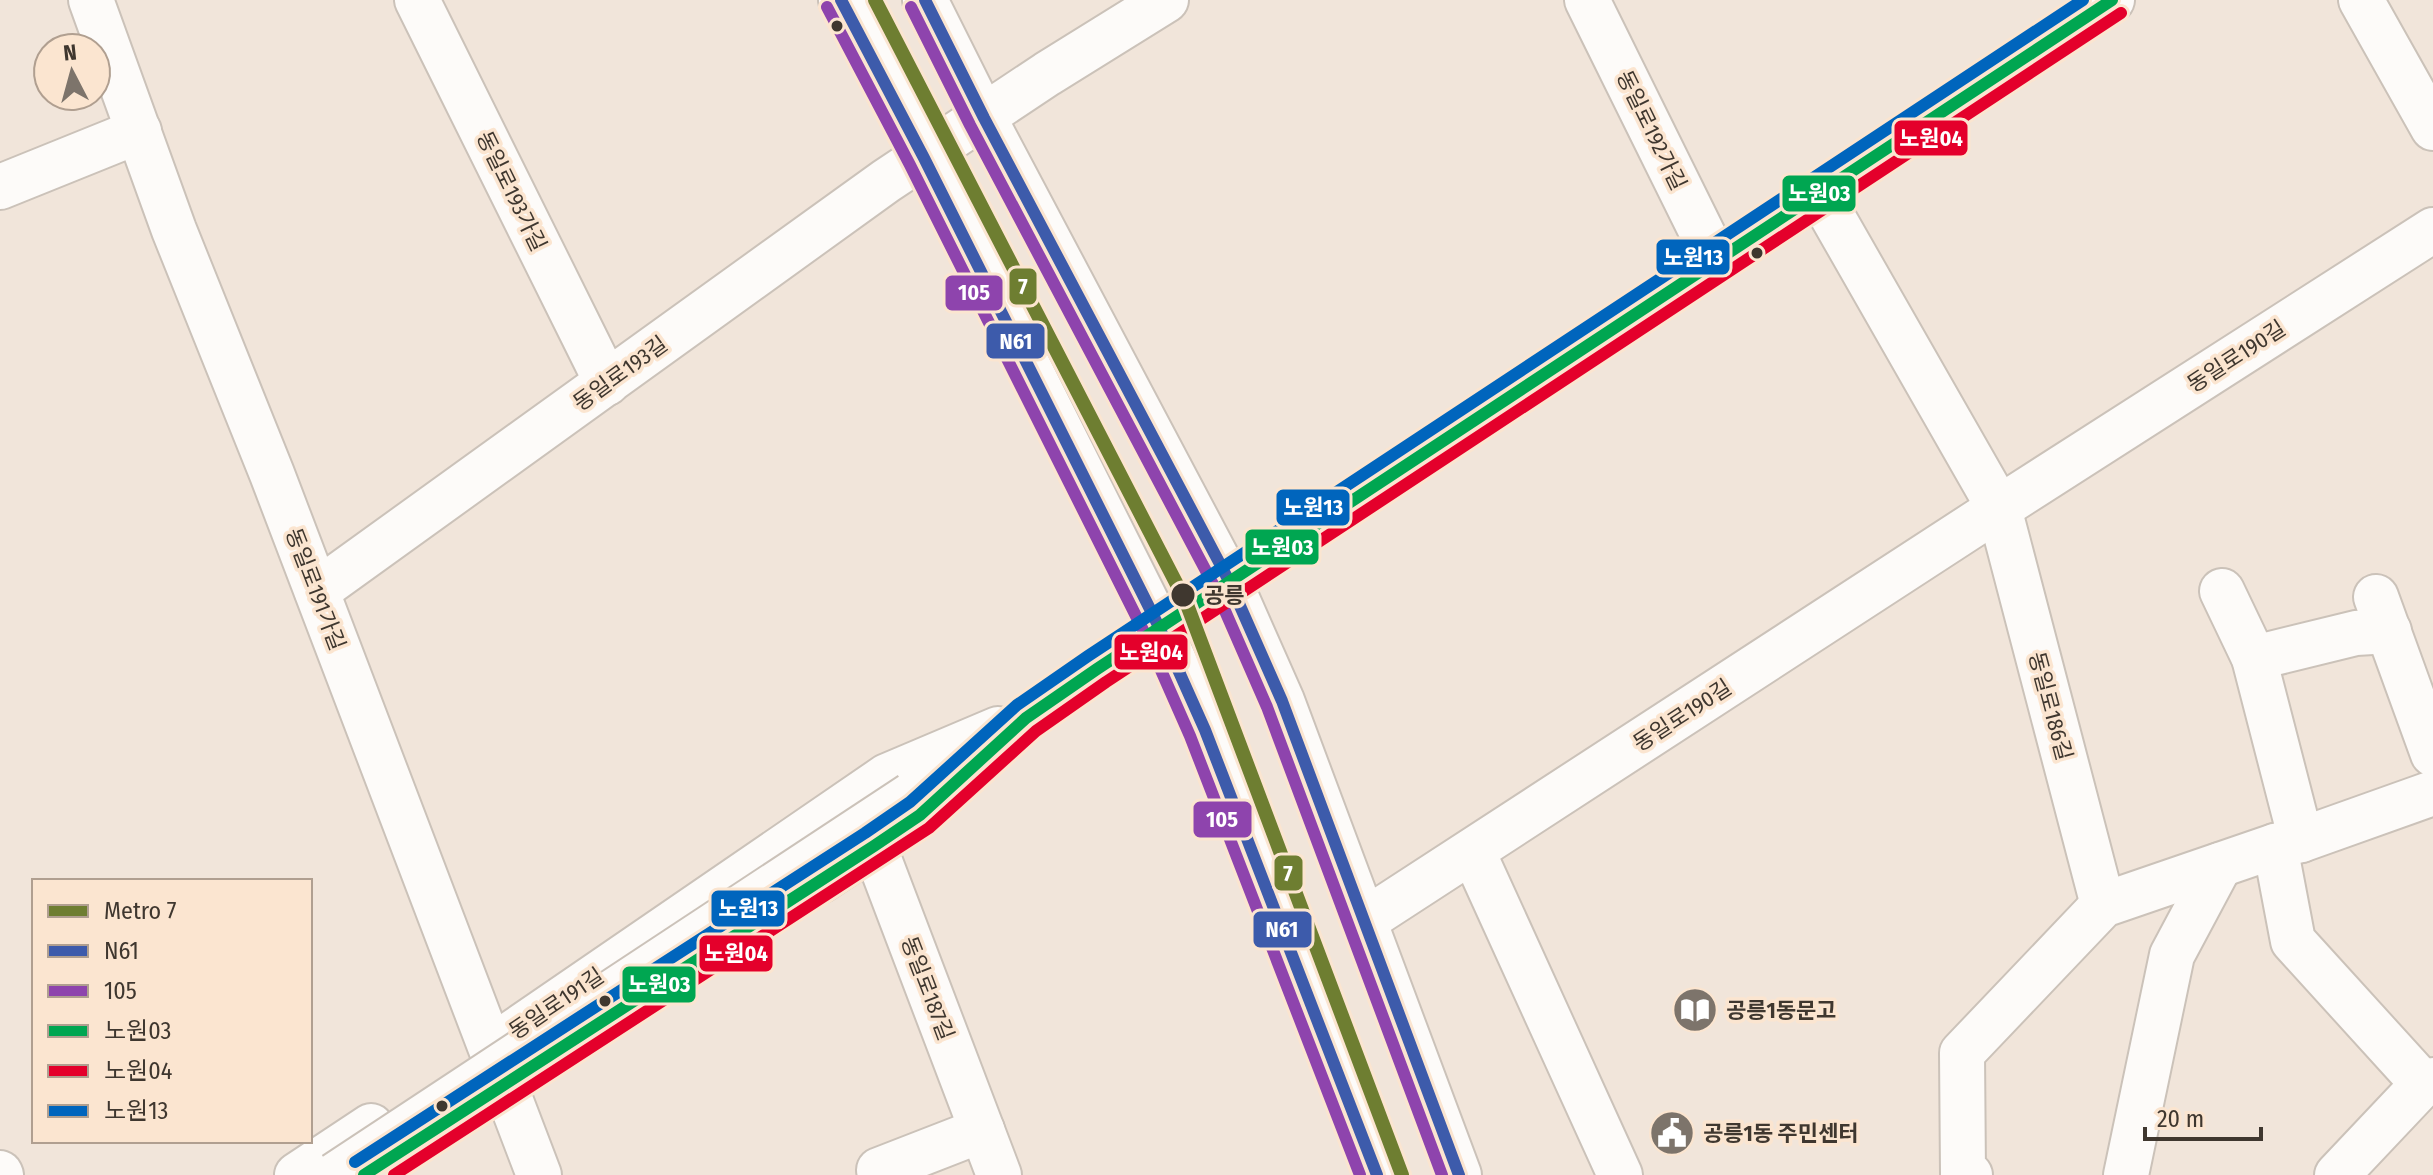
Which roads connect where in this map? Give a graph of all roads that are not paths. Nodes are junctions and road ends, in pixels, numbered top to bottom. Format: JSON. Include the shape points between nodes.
{"nodes":[{"id":1,"x":91,"y":0,"type":"edge"},
{"id":2,"x":417,"y":0,"type":"edge"},
{"id":3,"x":841,"y":0,"type":"edge"},
{"id":4,"x":925,"y":0,"type":"edge"},
{"id":5,"x":1166,"y":0,"type":"edge"},
{"id":6,"x":1587,"y":0,"type":"edge"},
{"id":7,"x":2112,"y":0,"type":"edge"},
{"id":8,"x":2361,"y":0,"type":"edge"},
{"id":9,"x":984,"y":118,"type":"junction"},
{"id":10,"x":2433,"y":128,"type":"edge"},
{"id":11,"x":139,"y":131,"type":"junction"},
{"id":12,"x":924,"y":158,"type":"junction"},
{"id":13,"x":0,"y":187,"type":"edge"},
{"id":14,"x":1819,"y":193,"type":"junction"},
{"id":15,"x":2433,"y":230,"type":"edge"},
{"id":16,"x":1716,"y":261,"type":"junction"},
{"id":17,"x":607,"y":383,"type":"junction"},
{"id":18,"x":1999,"y":508,"type":"junction"},
{"id":19,"x":1229,"y":581,"type":"junction"},
{"id":20,"x":317,"y":591,"type":"junction"},
{"id":21,"x":2222,"y":591,"type":"dead end"},
{"id":22,"x":1159,"y":627,"type":"junction"},
{"id":23,"x":2254,"y":658,"type":"junction"},
{"id":24,"x":1026,"y":718,"type":"junction"},
{"id":25,"x":2433,"y":754,"type":"edge"},
{"id":26,"x":2433,"y":793,"type":"edge"},
{"id":27,"x":2288,"y":843,"type":"junction"},
{"id":28,"x":874,"y":846,"type":"junction"},
{"id":29,"x":1473,"y":852,"type":"junction"},
{"id":30,"x":2220,"y":865,"type":"junction"},
{"id":31,"x":2103,"y":905,"type":"junction"},
{"id":32,"x":1364,"y":921,"type":"junction"},
{"id":33,"x":498,"y":1065,"type":"junction"},
{"id":34,"x":2428,"y":1082,"type":"edge"},
{"id":35,"x":982,"y":1130,"type":"junction"},
{"id":36,"x":2356,"y":1168,"type":"edge"},
{"id":37,"x":297,"y":1175,"type":"edge"},
{"id":38,"x":335,"y":1175,"type":"edge"},
{"id":39,"x":364,"y":1175,"type":"edge"},
{"id":40,"x":539,"y":1175,"type":"edge"},
{"id":41,"x":881,"y":1175,"type":"edge"},
{"id":42,"x":999,"y":1175,"type":"edge"},
{"id":43,"x":1377,"y":1175,"type":"edge"},
{"id":44,"x":1459,"y":1175,"type":"edge"},
{"id":45,"x":1620,"y":1175,"type":"edge"},
{"id":46,"x":1962,"y":1175,"type":"edge"},
{"id":47,"x":1970,"y":1175,"type":"edge"},
{"id":48,"x":2126,"y":1175,"type":"edge"}],
"edges":[{"from":1,"to":11,"type":"street","name":"동일로191가길"},
{"from":2,"to":17,"type":"street","name":"동일로193가길"},
{"from":3,"to":12,"type":"street"},
{"from":4,"to":9,"type":"street"},
{"from":5,"to":9,"type":"street"},
{"from":6,"to":16,"type":"street","name":"동일로192가길"},
{"from":7,"to":14,"type":"street","name":"동일로191길"},
{"from":8,"to":10,"type":"street"},
{"from":9,"to":12,"type":"street"},
{"from":9,"to":19,"type":"street"},
{"from":11,"to":13,"type":"street"},
{"from":11,"to":20,"type":"street","name":"동일로191가길"},
{"from":12,"to":17,"type":"street","name":"동일로193길"},
{"from":12,"to":22,"type":"street"},
{"from":14,"to":16,"type":"street","name":"동일로191길"},
{"from":14,"to":18,"type":"street"},
{"from":15,"to":18,"type":"street","name":"동일로190길"},
{"from":16,"to":19,"type":"street","name":"동일로191길"},
{"from":17,"to":20,"type":"street","name":"동일로193길"},
{"from":18,"to":29,"type":"street","name":"동일로190길"},
{"from":18,"to":31,"type":"street","name":"동일로186길"},
{"from":19,"to":22,"type":"street","name":"동일로191길"},
{"from":19,"to":32,"type":"street","via":[[1282,701]]},
{"from":20,"to":33,"type":"street","name":"동일로191가길"},
{"from":21,"to":23,"type":"street"},
{"from":22,"to":24,"type":"street","name":"동일로191길"},
{"from":22,"to":43,"type":"street","via":[[1210,744]]},
{"from":23,"to":25,"type":"street","via":[[2356,633],[2382,614]]},
{"from":23,"to":27,"type":"street"},
{"from":24,"to":28,"type":"street","name":"동일로191길","via":[[920,815]]},
{"from":24,"to":33,"type":"street","name":"동일로191길","via":[[887,776]]},
{"from":24,"to":38,"type":"street","name":"동일로191길","bridge":true},
{"from":26,"to":27,"type":"street"},
{"from":27,"to":30,"type":"street"},
{"from":27,"to":34,"type":"street","via":[[2293,941]]},
{"from":28,"to":33,"type":"street","name":"동일로191길"},
{"from":28,"to":35,"type":"street","name":"동일로187길"},
{"from":29,"to":32,"type":"street","name":"동일로190길"},
{"from":29,"to":45,"type":"street"},
{"from":30,"to":31,"type":"street"},
{"from":30,"to":48,"type":"street","via":[[2172,955]]},
{"from":31,"to":46,"type":"street","via":[[1962,1053]]},
{"from":32,"to":44,"type":"street"},
{"from":33,"to":37,"type":"street","name":"동일로191길"},
{"from":33,"to":39,"type":"street","name":"동일로191길"},
{"from":33,"to":40,"type":"street","name":"동일로191가길"},
{"from":34,"to":36,"type":"street"},
{"from":35,"to":41,"type":"street","via":[[879,1170]]},
{"from":35,"to":42,"type":"street","name":"동일로187길"},
{"from":46,"to":47,"type":"street"}]}
